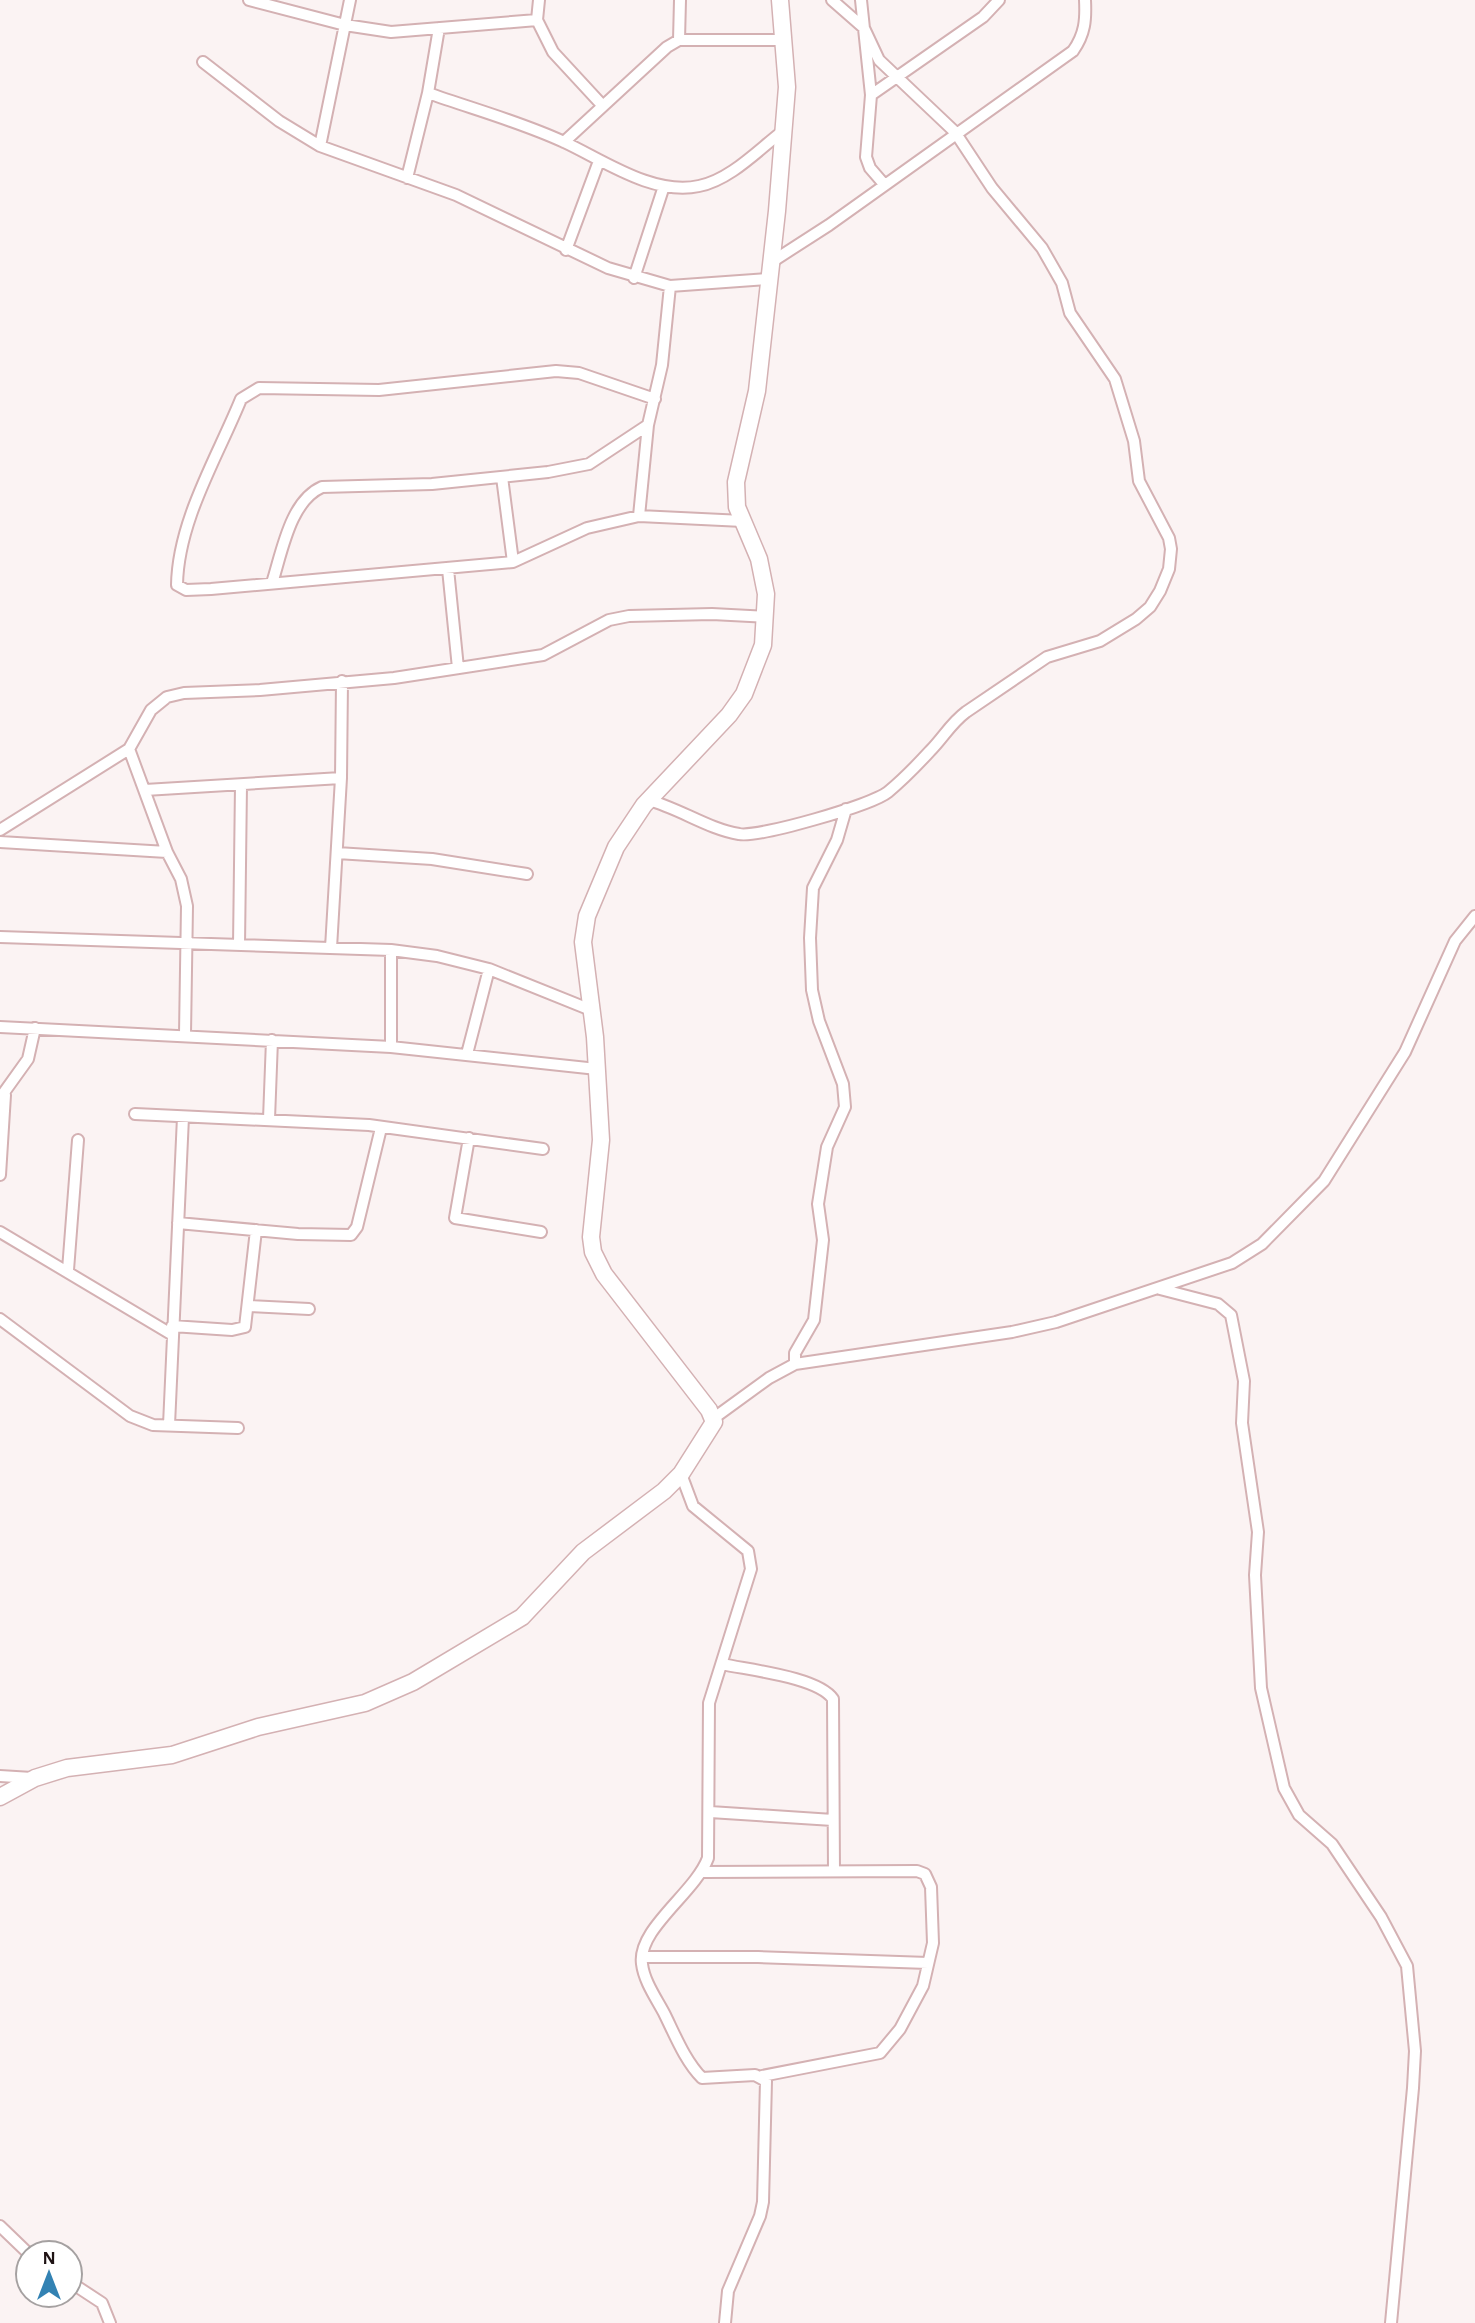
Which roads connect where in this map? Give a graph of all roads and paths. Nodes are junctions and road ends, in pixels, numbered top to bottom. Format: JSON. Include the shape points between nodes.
{"nodes":[{"id":1,"x":249,"y":0,"type":"edge"},
{"id":2,"x":350,"y":0,"type":"edge"},
{"id":3,"x":539,"y":0,"type":"edge"},
{"id":4,"x":680,"y":0,"type":"edge"},
{"id":5,"x":780,"y":0,"type":"edge"},
{"id":6,"x":832,"y":0,"type":"edge"},
{"id":7,"x":861,"y":0,"type":"edge"},
{"id":8,"x":999,"y":0,"type":"edge"},
{"id":9,"x":1085,"y":0,"type":"edge"},
{"id":10,"x":537,"y":20,"type":"junction"},
{"id":11,"x":345,"y":25,"type":"junction"},
{"id":12,"x":439,"y":29,"type":"junction"},
{"id":13,"x":864,"y":29,"type":"junction"},
{"id":14,"x":679,"y":40,"type":"junction"},
{"id":15,"x":783,"y":40,"type":"junction"},
{"id":16,"x":203,"y":62,"type":"dead end"},
{"id":17,"x":898,"y":79,"type":"junction"},
{"id":18,"x":428,"y":93,"type":"junction"},
{"id":19,"x":872,"y":95,"type":"junction"},
{"id":20,"x":602,"y":105,"type":"junction"},
{"id":21,"x":783,"y":131,"type":"junction"},
{"id":22,"x":955,"y":132,"type":"junction"},
{"id":23,"x":564,"y":142,"type":"junction"},
{"id":24,"x":320,"y":146,"type":"junction"},
{"id":25,"x":598,"y":161,"type":"junction"},
{"id":26,"x":407,"y":178,"type":"junction"},
{"id":27,"x":883,"y":183,"type":"junction"},
{"id":28,"x":664,"y":186,"type":"junction"},
{"id":29,"x":566,"y":250,"type":"junction"},
{"id":30,"x":769,"y":271,"type":"junction"},
{"id":31,"x":634,"y":278,"type":"junction"},
{"id":32,"x":670,"y":286,"type":"junction"},
{"id":33,"x":655,"y":399,"type":"junction"},
{"id":34,"x":648,"y":425,"type":"junction"},
{"id":35,"x":502,"y":477,"type":"junction"},
{"id":36,"x":639,"y":516,"type":"junction"},
{"id":37,"x":743,"y":521,"type":"junction"},
{"id":38,"x":513,"y":562,"type":"junction"},
{"id":39,"x":448,"y":569,"type":"junction"},
{"id":40,"x":272,"y":583,"type":"junction"},
{"id":41,"x":767,"y":617,"type":"junction"},
{"id":42,"x":458,"y":668,"type":"junction"},
{"id":43,"x":342,"y":681,"type":"junction"},
{"id":44,"x":129,"y":749,"type":"junction"},
{"id":45,"x":341,"y":778,"type":"junction"},
{"id":46,"x":242,"y":785,"type":"junction"},
{"id":47,"x":145,"y":790,"type":"junction"},
{"id":48,"x":648,"y":800,"type":"junction"},
{"id":49,"x":846,"y":809,"type":"junction"},
{"id":50,"x":0,"y":830,"type":"edge"},
{"id":51,"x":0,"y":842,"type":"edge"},
{"id":52,"x":167,"y":852,"type":"junction"},
{"id":53,"x":337,"y":853,"type":"junction"},
{"id":54,"x":527,"y":874,"type":"dead end"},
{"id":55,"x":1475,"y":916,"type":"edge"},
{"id":56,"x":0,"y":937,"type":"edge"},
{"id":57,"x":188,"y":944,"type":"junction"},
{"id":58,"x":239,"y":945,"type":"junction"},
{"id":59,"x":331,"y":948,"type":"junction"},
{"id":60,"x":391,"y":950,"type":"junction"},
{"id":61,"x":489,"y":969,"type":"junction"},
{"id":62,"x":592,"y":1010,"type":"junction"},
{"id":63,"x":0,"y":1027,"type":"edge"},
{"id":64,"x":35,"y":1028,"type":"junction"},
{"id":65,"x":185,"y":1034,"type":"junction"},
{"id":66,"x":272,"y":1040,"type":"junction"},
{"id":67,"x":391,"y":1047,"type":"junction"},
{"id":68,"x":467,"y":1054,"type":"junction"},
{"id":69,"x":597,"y":1069,"type":"junction"},
{"id":70,"x":2,"y":1097,"type":"edge"},
{"id":71,"x":135,"y":1114,"type":"dead end"},
{"id":72,"x":183,"y":1117,"type":"junction"},
{"id":73,"x":269,"y":1119,"type":"junction"},
{"id":74,"x":381,"y":1128,"type":"junction"},
{"id":75,"x":469,"y":1138,"type":"junction"},
{"id":76,"x":78,"y":1140,"type":"dead end"},
{"id":77,"x":543,"y":1149,"type":"dead end"},
{"id":78,"x":0,"y":1175,"type":"edge"},
{"id":79,"x":178,"y":1223,"type":"junction"},
{"id":80,"x":256,"y":1230,"type":"junction"},
{"id":81,"x":541,"y":1231,"type":"dead end"},
{"id":82,"x":0,"y":1232,"type":"edge"},
{"id":83,"x":68,"y":1270,"type":"junction"},
{"id":84,"x":1160,"y":1289,"type":"junction"},
{"id":85,"x":249,"y":1306,"type":"junction"},
{"id":86,"x":309,"y":1309,"type":"dead end"},
{"id":87,"x":0,"y":1319,"type":"edge"},
{"id":88,"x":171,"y":1330,"type":"junction"},
{"id":89,"x":795,"y":1364,"type":"junction"},
{"id":90,"x":714,"y":1418,"type":"junction"},
{"id":91,"x":169,"y":1425,"type":"junction"},
{"id":92,"x":238,"y":1428,"type":"dead end"},
{"id":93,"x":681,"y":1474,"type":"junction"},
{"id":94,"x":722,"y":1664,"type":"junction"},
{"id":95,"x":0,"y":1776,"type":"edge"},
{"id":96,"x":35,"y":1778,"type":"junction"},
{"id":97,"x":0,"y":1797,"type":"edge"},
{"id":98,"x":710,"y":1812,"type":"junction"},
{"id":99,"x":833,"y":1820,"type":"junction"},
{"id":100,"x":834,"y":1871,"type":"junction"},
{"id":101,"x":703,"y":1872,"type":"junction"},
{"id":102,"x":642,"y":1957,"type":"junction"},
{"id":103,"x":928,"y":1963,"type":"junction"},
{"id":104,"x":762,"y":2076,"type":"junction"},
{"id":105,"x":0,"y":2226,"type":"edge"},
{"id":106,"x":14,"y":2240,"type":"edge"},
{"id":107,"x":84,"y":2291,"type":"edge"},
{"id":108,"x":110,"y":2323,"type":"edge"},
{"id":109,"x":725,"y":2323,"type":"edge"},
{"id":110,"x":1391,"y":2323,"type":"edge"}],
"edges":[{"from":1,"to":11,"type":"street"},
{"from":2,"to":11,"type":"street"},
{"from":3,"to":10,"type":"street"},
{"from":4,"to":14,"type":"street"},
{"from":5,"to":15,"type":"street"},
{"from":6,"to":13,"type":"street"},
{"from":7,"to":13,"type":"street"},
{"from":8,"to":17,"type":"street","via":[[983,17]]},
{"from":9,"to":22,"type":"street","via":[[1086,21],[1073,51]]},
{"from":10,"to":12,"type":"street"},
{"from":10,"to":20,"type":"street","via":[[553,52]]},
{"from":11,"to":12,"type":"street","via":[[391,32]]},
{"from":11,"to":24,"type":"street"},
{"from":12,"to":18,"type":"street"},
{"from":13,"to":17,"type":"street","via":[[879,60]]},
{"from":13,"to":19,"type":"street"},
{"from":14,"to":15,"type":"street"},
{"from":14,"to":20,"type":"street"},
{"from":15,"to":21,"type":"street","via":[[787,87]]},
{"from":16,"to":24,"type":"street","via":[[279,121]]},
{"from":17,"to":19,"type":"street"},
{"from":17,"to":22,"type":"street"},
{"from":18,"to":23,"type":"street"},
{"from":18,"to":26,"type":"street"},
{"from":19,"to":27,"type":"street","via":[[866,157]]},
{"from":20,"to":23,"type":"street"},
{"from":21,"to":28,"type":"street","via":[[726,174],[698,187]]},
{"from":21,"to":30,"type":"street"},
{"from":22,"to":27,"type":"street"},
{"from":22,"to":49,"type":"street","via":[[992,188],[1042,248],[1062,283],[1070,313],[1115,379],[1134,441],[1139,481],[1169,538],[1169,569],[1150,607],[1136,619],[1100,641],[1047,657],[955,720],[885,795]]},
{"from":23,"to":25,"type":"street"},
{"from":24,"to":26,"type":"street"},
{"from":25,"to":28,"type":"street"},
{"from":25,"to":29,"type":"street"},
{"from":26,"to":29,"type":"street","via":[[456,195]]},
{"from":27,"to":30,"type":"street"},
{"from":28,"to":31,"type":"street"},
{"from":29,"to":31,"type":"street"},
{"from":30,"to":32,"type":"street"},
{"from":30,"to":37,"type":"street","via":[[757,391],[736,482]]},
{"from":31,"to":32,"type":"street"},
{"from":32,"to":33,"type":"street"},
{"from":33,"to":34,"type":"street"},
{"from":33,"to":40,"type":"street","via":[[579,373],[556,372],[379,390],[250,391],[241,399],[195,507],[177,560],[177,585],[186,590]]},
{"from":34,"to":35,"type":"street","via":[[589,464]]},
{"from":34,"to":36,"type":"street"},
{"from":35,"to":38,"type":"street"},
{"from":35,"to":40,"type":"street","via":[[322,487],[310,492],[296,515]]},
{"from":36,"to":37,"type":"street"},
{"from":36,"to":38,"type":"street","via":[[587,528]]},
{"from":37,"to":41,"type":"street","via":[[759,559]]},
{"from":38,"to":39,"type":"street"},
{"from":39,"to":40,"type":"street"},
{"from":39,"to":42,"type":"street"},
{"from":41,"to":42,"type":"street","via":[[629,616],[609,620],[542,655]]},
{"from":41,"to":48,"type":"street","via":[[763,645],[744,694]]},
{"from":42,"to":43,"type":"street"},
{"from":43,"to":44,"type":"street","via":[[167,697],[151,710]]},
{"from":43,"to":45,"type":"street"},
{"from":44,"to":47,"type":"street"},
{"from":44,"to":50,"type":"street"},
{"from":45,"to":46,"type":"street"},
{"from":45,"to":53,"type":"street"},
{"from":46,"to":47,"type":"street"},
{"from":46,"to":58,"type":"street"},
{"from":47,"to":52,"type":"street"},
{"from":48,"to":49,"type":"street","via":[[740,835]]},
{"from":48,"to":62,"type":"street","via":[[616,847],[587,916],[583,942]]},
{"from":49,"to":89,"type":"street","via":[[837,840],[813,888],[810,938],[812,990],[843,1084],[845,1107],[827,1147],[818,1204],[823,1240],[814,1320],[795,1353]]},
{"from":51,"to":52,"type":"street"},
{"from":52,"to":57,"type":"street","via":[[181,879]]},
{"from":53,"to":54,"type":"street","via":[[432,859]]},
{"from":53,"to":59,"type":"street"},
{"from":55,"to":84,"type":"street","via":[[1455,941],[1405,1052],[1312,1196],[1262,1244],[1232,1264]]},
{"from":56,"to":57,"type":"street"},
{"from":57,"to":58,"type":"street"},
{"from":57,"to":65,"type":"street"},
{"from":58,"to":59,"type":"street"},
{"from":59,"to":60,"type":"street"},
{"from":60,"to":61,"type":"street"},
{"from":60,"to":67,"type":"street"},
{"from":61,"to":62,"type":"street"},
{"from":61,"to":68,"type":"street"},
{"from":62,"to":69,"type":"street"},
{"from":63,"to":64,"type":"street"},
{"from":64,"to":65,"type":"street"},
{"from":64,"to":70,"type":"street","via":[[28,1059]]},
{"from":65,"to":66,"type":"street"},
{"from":66,"to":67,"type":"street"},
{"from":66,"to":73,"type":"street"},
{"from":67,"to":68,"type":"street"},
{"from":68,"to":69,"type":"street"},
{"from":69,"to":90,"type":"street","via":[[601,1140],[593,1193],[593,1252],[604,1275]]},
{"from":70,"to":78,"type":"street"},
{"from":71,"to":72,"type":"street"},
{"from":72,"to":73,"type":"street"},
{"from":72,"to":79,"type":"street"},
{"from":73,"to":74,"type":"street"},
{"from":74,"to":75,"type":"street"},
{"from":74,"to":80,"type":"street","via":[[351,1236]]},
{"from":75,"to":77,"type":"street"},
{"from":75,"to":81,"type":"street","via":[[455,1218]]},
{"from":76,"to":83,"type":"street"},
{"from":79,"to":80,"type":"street"},
{"from":79,"to":88,"type":"street"},
{"from":80,"to":85,"type":"street"},
{"from":82,"to":83,"type":"street"},
{"from":83,"to":88,"type":"street"},
{"from":84,"to":89,"type":"street","via":[[1012,1332]]},
{"from":84,"to":110,"type":"street","via":[[1218,1304],[1231,1315],[1244,1381],[1244,1437],[1258,1532],[1255,1575],[1261,1688],[1284,1788],[1299,1815],[1332,1844],[1381,1917],[1409,1972],[1414,2076]]},
{"from":85,"to":86,"type":"street"},
{"from":85,"to":88,"type":"street","via":[[242,1330]]},
{"from":87,"to":91,"type":"street","via":[[130,1416]]},
{"from":88,"to":91,"type":"street"},
{"from":89,"to":90,"type":"street"},
{"from":90,"to":93,"type":"street"},
{"from":91,"to":92,"type":"street"},
{"from":93,"to":94,"type":"street","via":[[693,1506],[750,1557],[747,1589]]},
{"from":93,"to":96,"type":"street","via":[[583,1552],[522,1617],[413,1682],[365,1703],[258,1727],[172,1755],[101,1762]]},
{"from":94,"to":98,"type":"street","via":[[707,1718]]},
{"from":94,"to":99,"type":"street","via":[[782,1677],[828,1692],[833,1699]]},
{"from":95,"to":96,"type":"street"},
{"from":96,"to":97,"type":"street"},
{"from":98,"to":99,"type":"street"},
{"from":98,"to":101,"type":"street"},
{"from":99,"to":100,"type":"street"},
{"from":100,"to":101,"type":"street"},
{"from":100,"to":103,"type":"street","via":[[925,1874],[933,1911]]},
{"from":101,"to":102,"type":"street","via":[[653,1931],[642,1948]]},
{"from":102,"to":103,"type":"street"},
{"from":102,"to":104,"type":"street","via":[[648,1982],[702,2078]]},
{"from":103,"to":104,"type":"street","via":[[923,1986],[900,2029],[880,2053]]},
{"from":104,"to":109,"type":"street","via":[[766,2081],[763,2202],[728,2291]]},
{"from":105,"to":106,"type":"street"},
{"from":107,"to":108,"type":"street","via":[[102,2303]]}]}
